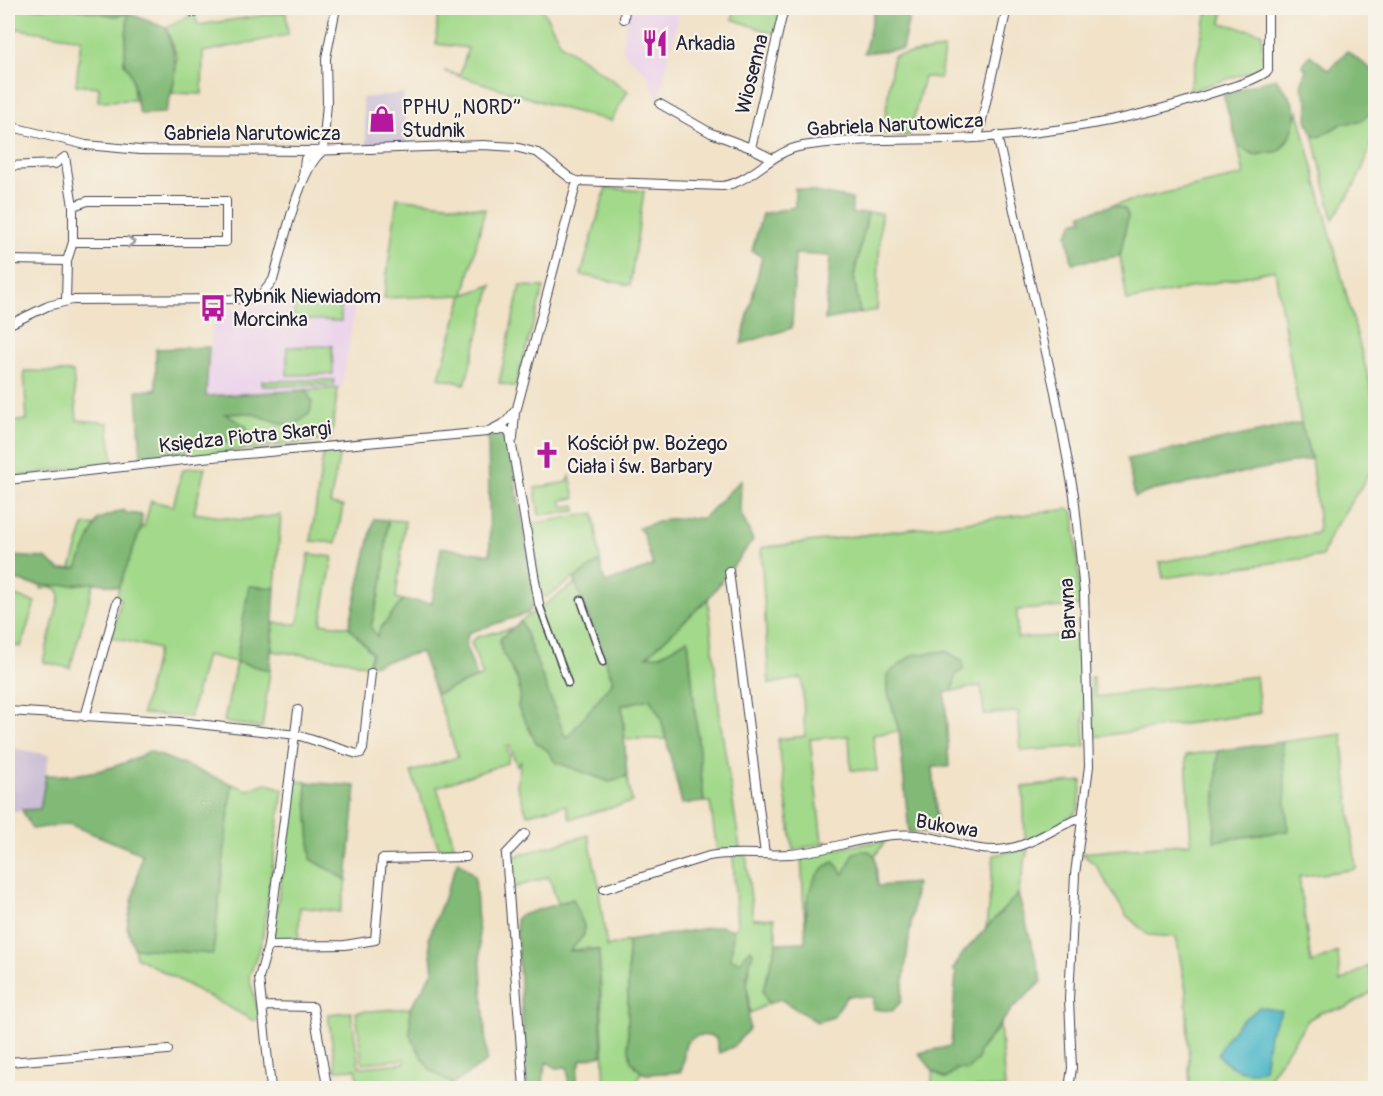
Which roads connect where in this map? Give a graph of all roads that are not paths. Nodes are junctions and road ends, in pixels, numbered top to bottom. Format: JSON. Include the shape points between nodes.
{"nodes":[{"id":1,"x":336,"y":8,"type":"edge"},
{"id":2,"x":625,"y":8,"type":"edge"},
{"id":3,"x":784,"y":8,"type":"edge"},
{"id":4,"x":1007,"y":8,"type":"edge"},
{"id":5,"x":1268,"y":8,"type":"edge"},
{"id":6,"x":624,"y":19,"type":"dead end"},
{"id":7,"x":660,"y":104,"type":"dead end"},
{"id":8,"x":8,"y":126,"type":"edge"},
{"id":9,"x":997,"y":135,"type":"junction"},
{"id":10,"x":978,"y":138,"type":"junction"},
{"id":11,"x":751,"y":148,"type":"junction"},
{"id":12,"x":297,"y":151,"type":"junction"},
{"id":13,"x":323,"y":151,"type":"junction"},
{"id":14,"x":312,"y":152,"type":"junction"},
{"id":15,"x":771,"y":158,"type":"junction"},
{"id":16,"x":308,"y":162,"type":"junction"},
{"id":17,"x":8,"y":166,"type":"edge"},
{"id":18,"x":577,"y":181,"type":"junction"},
{"id":19,"x":73,"y":206,"type":"junction"},
{"id":20,"x":73,"y":242,"type":"junction"},
{"id":21,"x":8,"y":260,"type":"edge"},
{"id":22,"x":66,"y":261,"type":"junction"},
{"id":23,"x":66,"y":301,"type":"junction"},
{"id":24,"x":8,"y":325,"type":"edge"},
{"id":25,"x":517,"y":408,"type":"junction"},
{"id":26,"x":487,"y":432,"type":"junction"},
{"id":27,"x":513,"y":450,"type":"junction"},
{"id":28,"x":8,"y":480,"type":"edge"},
{"id":29,"x":729,"y":571,"type":"dead end"},
{"id":30,"x":581,"y":600,"type":"dead end"},
{"id":31,"x":117,"y":602,"type":"dead end"},
{"id":32,"x":539,"y":604,"type":"joint"},
{"id":33,"x":603,"y":662,"type":"dead end"},
{"id":34,"x":371,"y":673,"type":"dead end"},
{"id":35,"x":568,"y":683,"type":"dead end"},
{"id":36,"x":298,"y":710,"type":"dead end"},
{"id":37,"x":8,"y":711,"type":"edge"},
{"id":38,"x":85,"y":717,"type":"junction"},
{"id":39,"x":297,"y":735,"type":"junction"},
{"id":40,"x":1082,"y":818,"type":"junction"},
{"id":41,"x":525,"y":834,"type":"dead end"},
{"id":42,"x":765,"y":854,"type":"junction"},
{"id":43,"x":466,"y":857,"type":"dead end"},
{"id":44,"x":604,"y":889,"type":"dead end"},
{"id":45,"x":267,"y":945,"type":"junction"},
{"id":46,"x":262,"y":1006,"type":"junction"},
{"id":47,"x":168,"y":1050,"type":"dead end"},
{"id":48,"x":8,"y":1062,"type":"edge"},
{"id":49,"x":327,"y":1086,"type":"dead end"},
{"id":50,"x":271,"y":1089,"type":"edge"},
{"id":51,"x":524,"y":1089,"type":"edge"},
{"id":52,"x":1069,"y":1089,"type":"edge"}],
"edges":[{"from":1,"to":13,"type":"street","via":[[326,58]]},
{"from":2,"to":6,"type":"street"},
{"from":3,"to":11,"type":"street","name":"Wiosenna"},
{"from":4,"to":10,"type":"street"},
{"from":5,"to":9,"type":"street","name":"Gabriela Narutowicza","via":[[1269,67],[1262,75],[1134,117]]},
{"from":7,"to":11,"type":"street","name":"Wiosenna","via":[[711,133]]},
{"from":8,"to":12,"type":"street","name":"Gabriela Narutowicza","via":[[67,142],[105,147]]},
{"from":9,"to":10,"type":"street","name":"Gabriela Narutowicza"},
{"from":9,"to":40,"type":"street","name":"Barwna","via":[[1030,274],[1074,495],[1084,592],[1089,766]]},
{"from":10,"to":15,"type":"street","name":"Gabriela Narutowicza","via":[[873,139],[801,146]]},
{"from":11,"to":15,"type":"street","name":"Wiosenna"},
{"from":12,"to":14,"type":"street","name":"Gabriela Narutowicza"},
{"from":12,"to":16,"type":"street"},
{"from":13,"to":14,"type":"street","name":"Gabriela Narutowicza"},
{"from":13,"to":16,"type":"street"},
{"from":13,"to":18,"type":"street","name":"Gabriela Narutowicza","via":[[483,144],[515,147],[538,153]]},
{"from":14,"to":16,"type":"street"},
{"from":15,"to":18,"type":"street","name":"Gabriela Narutowicza","via":[[749,177],[723,186]]},
{"from":16,"to":23,"type":"street","via":[[273,279],[262,294],[248,299]]},
{"from":17,"to":19,"type":"street","via":[[55,164],[65,157]]},
{"from":18,"to":25,"type":"street","name":"Księdza Piotra Skargi"},
{"from":19,"to":20,"type":"street"},
{"from":20,"to":19,"type":"street","one_way":true,"via":[[226,242],[226,201],[88,201]]},
{"from":20,"to":22,"type":"street"},
{"from":21,"to":22,"type":"street"},
{"from":22,"to":23,"type":"street"},
{"from":23,"to":24,"type":"street"},
{"from":25,"to":26,"type":"street","name":"Księdza Piotra Skargi","via":[[506,422]]},
{"from":25,"to":27,"type":"street","name":"Księdza Piotra Skargi"},
{"from":26,"to":27,"type":"street","name":"Księdza Piotra Skargi","via":[[508,430]]},
{"from":26,"to":28,"type":"street","name":"Księdza Piotra Skargi"},
{"from":27,"to":32,"type":"street","name":"Księdza Piotra Skargi"},
{"from":29,"to":42,"type":"street"},
{"from":30,"to":33,"type":"street"},
{"from":31,"to":38,"type":"street"},
{"from":32,"to":35,"type":"street"},
{"from":34,"to":39,"type":"street","via":[[361,753]]},
{"from":36,"to":39,"type":"street"},
{"from":37,"to":38,"type":"street"},
{"from":38,"to":39,"type":"street"},
{"from":39,"to":45,"type":"street"},
{"from":40,"to":42,"type":"street","name":"Bukowa","via":[[1027,844],[1005,849],[985,849],[916,835],[888,836],[792,854]]},
{"from":40,"to":52,"type":"street","name":"Barwna","via":[[1071,937]]},
{"from":41,"to":51,"type":"street","via":[[506,854]]},
{"from":42,"to":44,"type":"street","name":"Bukowa","via":[[709,856]]},
{"from":43,"to":45,"type":"street","via":[[382,859],[375,940],[345,945]]},
{"from":45,"to":46,"type":"street","via":[[259,978]]},
{"from":46,"to":49,"type":"street","via":[[313,1007]]},
{"from":46,"to":50,"type":"street"},
{"from":47,"to":48,"type":"street"}]}
